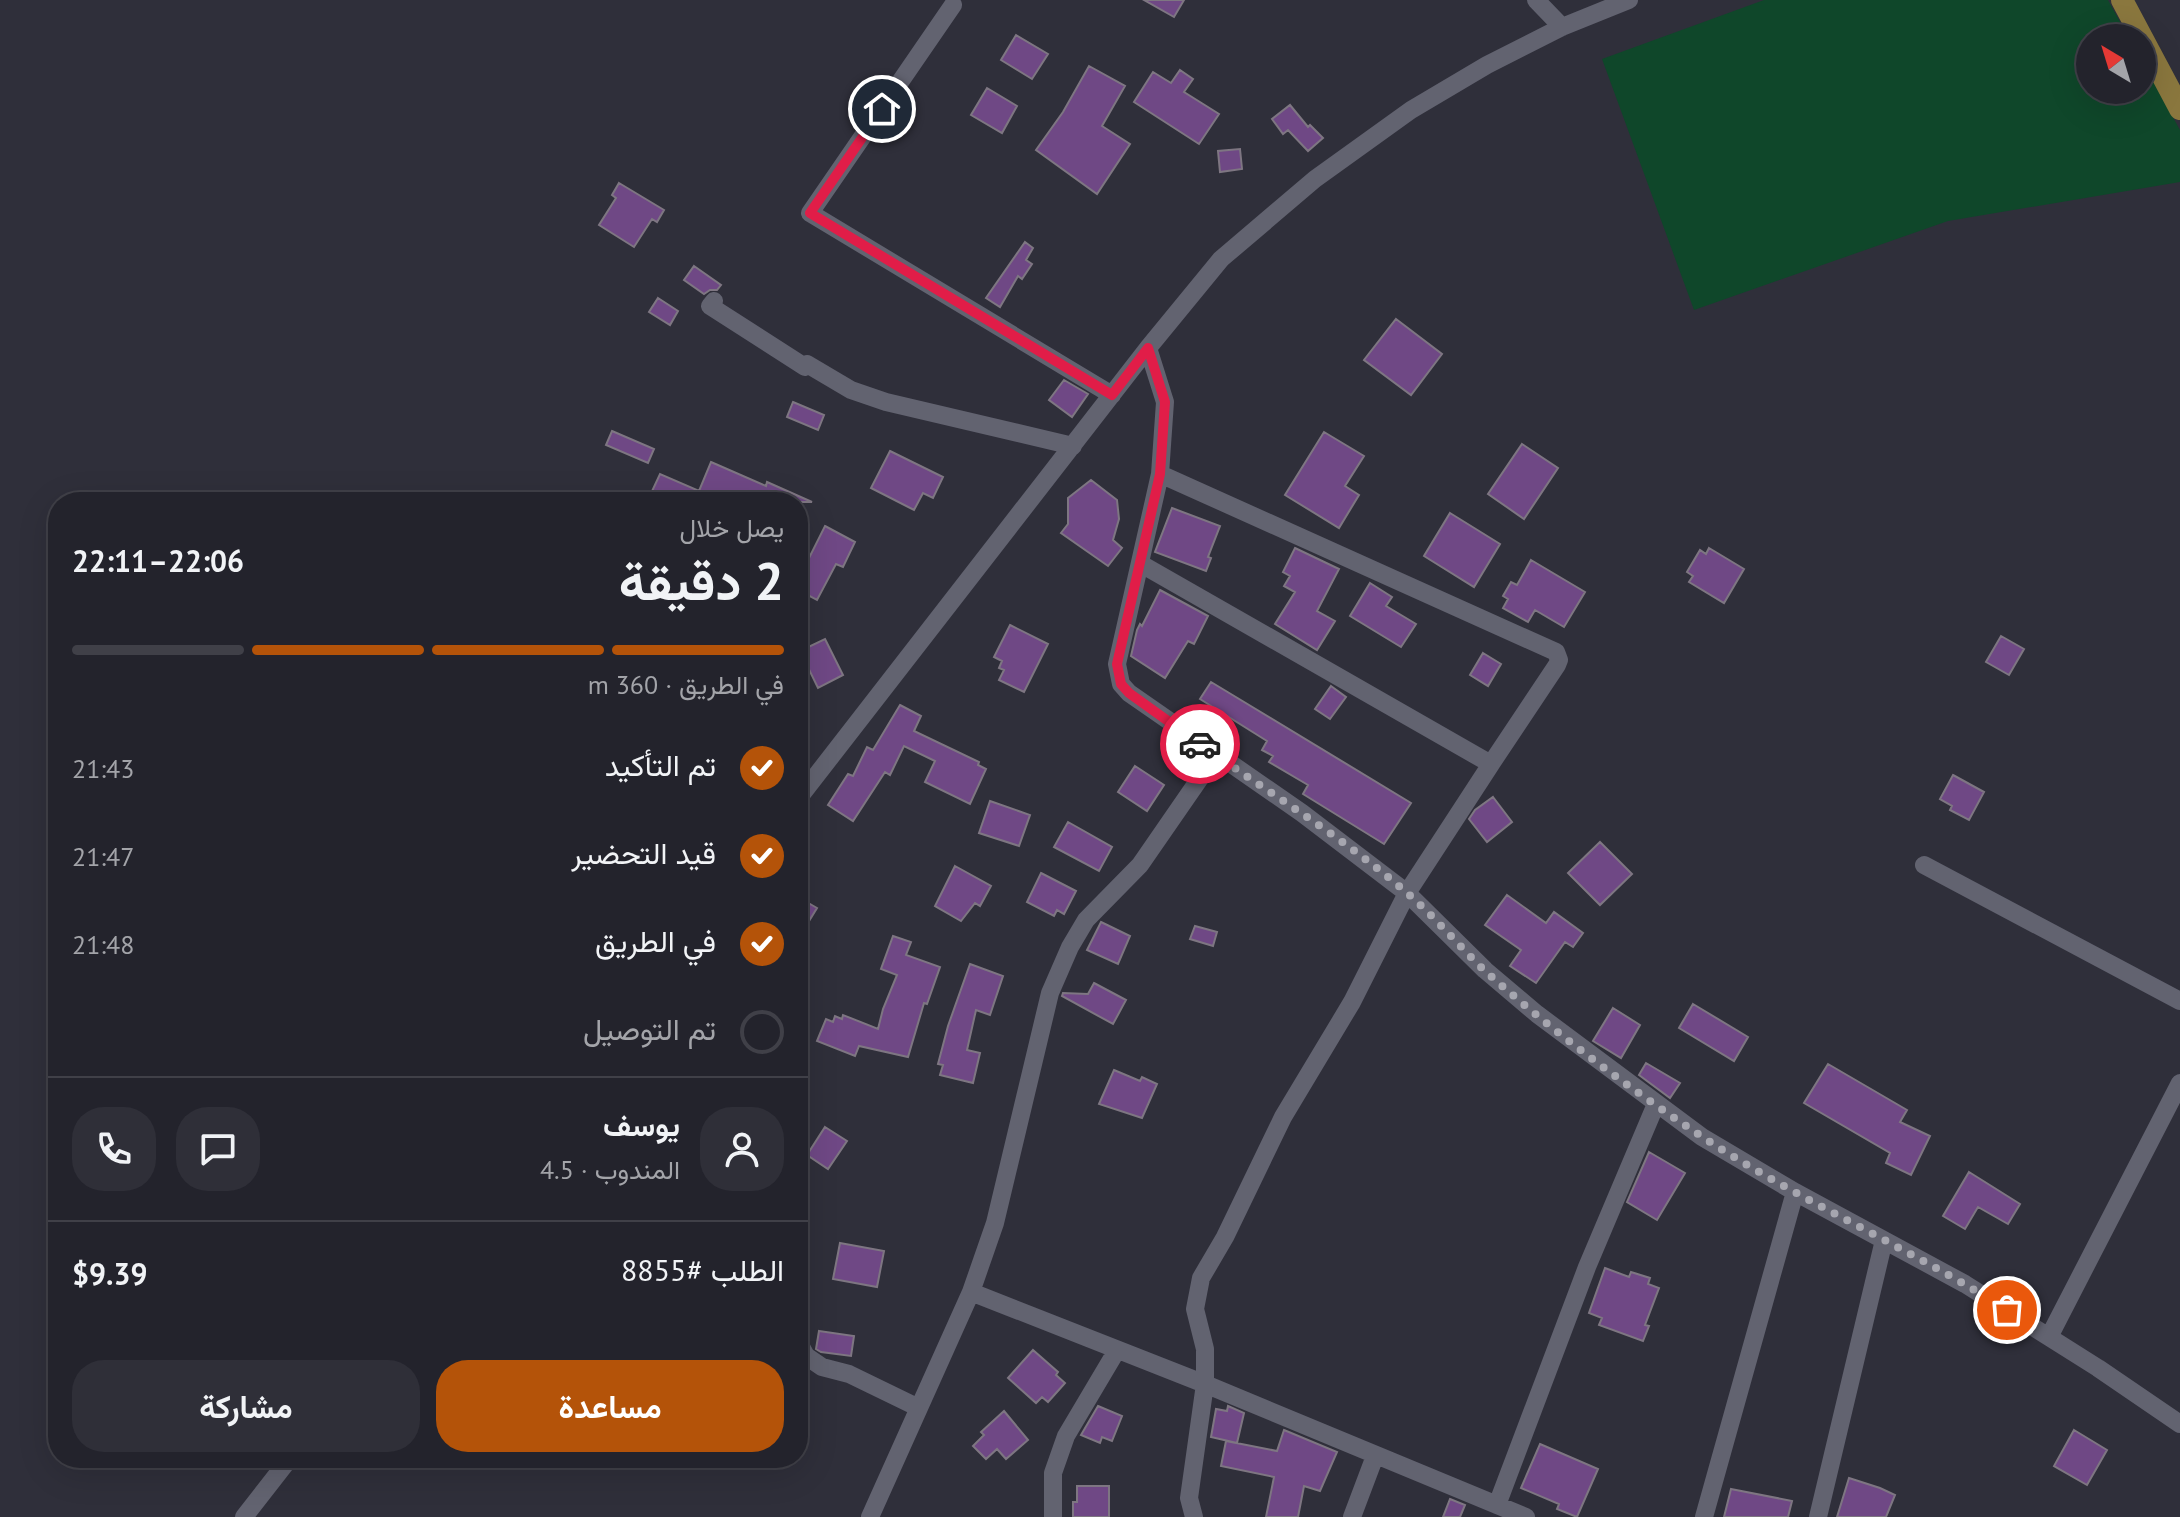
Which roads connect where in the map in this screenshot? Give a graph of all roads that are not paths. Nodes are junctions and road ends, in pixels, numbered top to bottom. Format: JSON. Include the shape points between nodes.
{"nodes":[{"id":1,"x":1536,"y":0,"type":"edge"},
{"id":2,"x":1629,"y":0,"type":"edge"},
{"id":3,"x":2122,"y":0,"type":"edge"},
{"id":4,"x":953,"y":5,"type":"dead end"},
{"id":5,"x":1562,"y":27,"type":"junction"},
{"id":6,"x":2180,"y":109,"type":"edge"},
{"id":7,"x":714,"y":301,"type":"dead end"},
{"id":8,"x":1148,"y":348,"type":"junction"},
{"id":9,"x":1112,"y":395,"type":"junction"},
{"id":10,"x":1073,"y":446,"type":"junction"},
{"id":11,"x":1160,"y":474,"type":"junction"},
{"id":12,"x":1141,"y":564,"type":"junction"},
{"id":13,"x":1216,"y":755,"type":"junction"},
{"id":14,"x":1491,"y":764,"type":"junction"},
{"id":15,"x":808,"y":786,"type":"edge"},
{"id":16,"x":1924,"y":865,"type":"dead end"},
{"id":17,"x":1407,"y":893,"type":"junction"},
{"id":18,"x":2180,"y":1001,"type":"edge"},
{"id":19,"x":2180,"y":1083,"type":"edge"},
{"id":20,"x":1656,"y":1104,"type":"junction"},
{"id":21,"x":1795,"y":1192,"type":"junction"},
{"id":22,"x":1884,"y":1240,"type":"junction"},
{"id":23,"x":971,"y":1292,"type":"junction"},
{"id":24,"x":2049,"y":1337,"type":"junction"},
{"id":25,"x":1117,"y":1350,"type":"junction"},
{"id":26,"x":808,"y":1357,"type":"edge"},
{"id":27,"x":1205,"y":1384,"type":"junction"},
{"id":28,"x":919,"y":1408,"type":"junction"},
{"id":29,"x":2180,"y":1424,"type":"edge"},
{"id":30,"x":1375,"y":1456,"type":"junction"},
{"id":31,"x":282,"y":1468,"type":"edge"},
{"id":32,"x":1497,"y":1505,"type":"junction"},
{"id":33,"x":244,"y":1517,"type":"edge"},
{"id":34,"x":870,"y":1517,"type":"edge"},
{"id":35,"x":1053,"y":1517,"type":"edge"},
{"id":36,"x":1194,"y":1517,"type":"edge"},
{"id":37,"x":1352,"y":1517,"type":"edge"},
{"id":38,"x":1526,"y":1517,"type":"edge"},
{"id":39,"x":1704,"y":1517,"type":"edge"},
{"id":40,"x":1818,"y":1517,"type":"edge"}],
"edges":[{"from":1,"to":5,"type":"street"},
{"from":2,"to":5,"type":"street"},
{"from":3,"to":6,"type":"main road"},
{"from":4,"to":9,"type":"street","via":[[810,213]]},
{"from":5,"to":8,"type":"street","via":[[1411,110],[1315,179],[1221,259]]},
{"from":7,"to":10,"type":"street","via":[[710,306],[851,390]]},
{"from":8,"to":9,"type":"street"},
{"from":8,"to":11,"type":"street","via":[[1165,402]]},
{"from":9,"to":10,"type":"street"},
{"from":10,"to":15,"type":"street"},
{"from":11,"to":12,"type":"street"},
{"from":11,"to":14,"type":"street","via":[[1556,652],[1557,665]]},
{"from":12,"to":13,"type":"street","via":[[1117,664],[1121,684]]},
{"from":12,"to":14,"type":"street"},
{"from":13,"to":17,"type":"street"},
{"from":13,"to":23,"type":"street","via":[[1140,865],[1086,920],[1070,947],[1050,993],[995,1223]]},
{"from":14,"to":17,"type":"street"},
{"from":16,"to":18,"type":"street"},
{"from":17,"to":20,"type":"street","via":[[1485,970]]},
{"from":17,"to":27,"type":"street","via":[[1201,1278],[1195,1309],[1205,1349]]},
{"from":19,"to":24,"type":"street"},
{"from":20,"to":21,"type":"street"},
{"from":20,"to":32,"type":"street","via":[[1587,1267]]},
{"from":21,"to":22,"type":"street"},
{"from":21,"to":39,"type":"street"},
{"from":22,"to":24,"type":"street"},
{"from":22,"to":40,"type":"street"},
{"from":23,"to":25,"type":"street"},
{"from":23,"to":28,"type":"street"},
{"from":24,"to":29,"type":"street"},
{"from":25,"to":27,"type":"street"},
{"from":25,"to":35,"type":"street","via":[[1066,1436],[1053,1473]]},
{"from":26,"to":28,"type":"street"},
{"from":27,"to":30,"type":"street"},
{"from":27,"to":36,"type":"street","via":[[1189,1498]]},
{"from":28,"to":34,"type":"street"},
{"from":30,"to":32,"type":"street"},
{"from":30,"to":37,"type":"street"},
{"from":31,"to":33,"type":"street"},
{"from":32,"to":38,"type":"street"}]}
